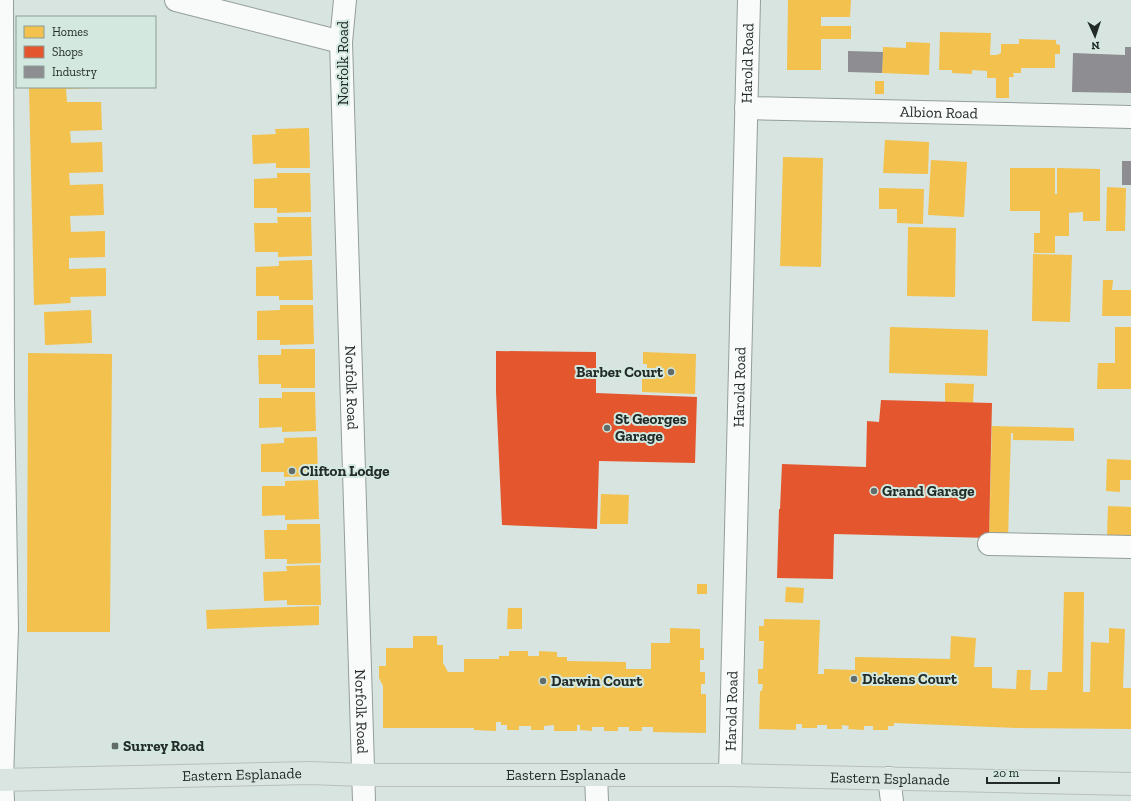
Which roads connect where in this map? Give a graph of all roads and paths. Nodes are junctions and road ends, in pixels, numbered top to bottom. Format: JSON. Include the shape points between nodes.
{"nodes":[{"id":1,"x":2,"y":0,"type":"edge"},
{"id":2,"x":176,"y":0,"type":"edge"},
{"id":3,"x":345,"y":0,"type":"edge"},
{"id":4,"x":749,"y":0,"type":"edge"},
{"id":5,"x":341,"y":42,"type":"junction"},
{"id":6,"x":746,"y":108,"type":"junction"},
{"id":7,"x":1131,"y":117,"type":"edge"},
{"id":8,"x":989,"y":544,"type":"dead end"},
{"id":9,"x":1131,"y":547,"type":"edge"},
{"id":10,"x":363,"y":775,"type":"junction"},
{"id":11,"x":596,"y":775,"type":"junction"},
{"id":12,"x":730,"y":775,"type":"junction"},
{"id":13,"x":889,"y":778,"type":"junction"},
{"id":14,"x":1131,"y":784,"type":"edge"},
{"id":15,"x":2,"y":787,"type":"edge"},
{"id":16,"x":364,"y":801,"type":"edge"},
{"id":17,"x":598,"y":801,"type":"edge"},
{"id":18,"x":892,"y":801,"type":"edge"}],
"edges":[{"from":1,"to":15,"type":"street","via":[[3,395],[7,628]]},
{"from":2,"to":5,"type":"street"},
{"from":3,"to":5,"type":"street","name":"Norfolk Road"},
{"from":4,"to":6,"type":"street","name":"Harold Road"},
{"from":5,"to":10,"type":"street","name":"Norfolk Road"},
{"from":6,"to":7,"type":"street","name":"Albion Road"},
{"from":6,"to":12,"type":"street","name":"Harold Road"},
{"from":8,"to":9,"type":"street"},
{"from":10,"to":11,"type":"main road","name":"Eastern Esplanade"},
{"from":10,"to":15,"type":"main road","name":"Eastern Esplanade","via":[[310,773]]},
{"from":10,"to":16,"type":"street","name":"Norfolk Road"},
{"from":11,"to":12,"type":"main road","name":"Eastern Esplanade"},
{"from":11,"to":17,"type":"street"},
{"from":12,"to":13,"type":"main road","name":"Eastern Esplanade"},
{"from":13,"to":14,"type":"main road","name":"Eastern Esplanade"},
{"from":13,"to":18,"type":"street"}]}
